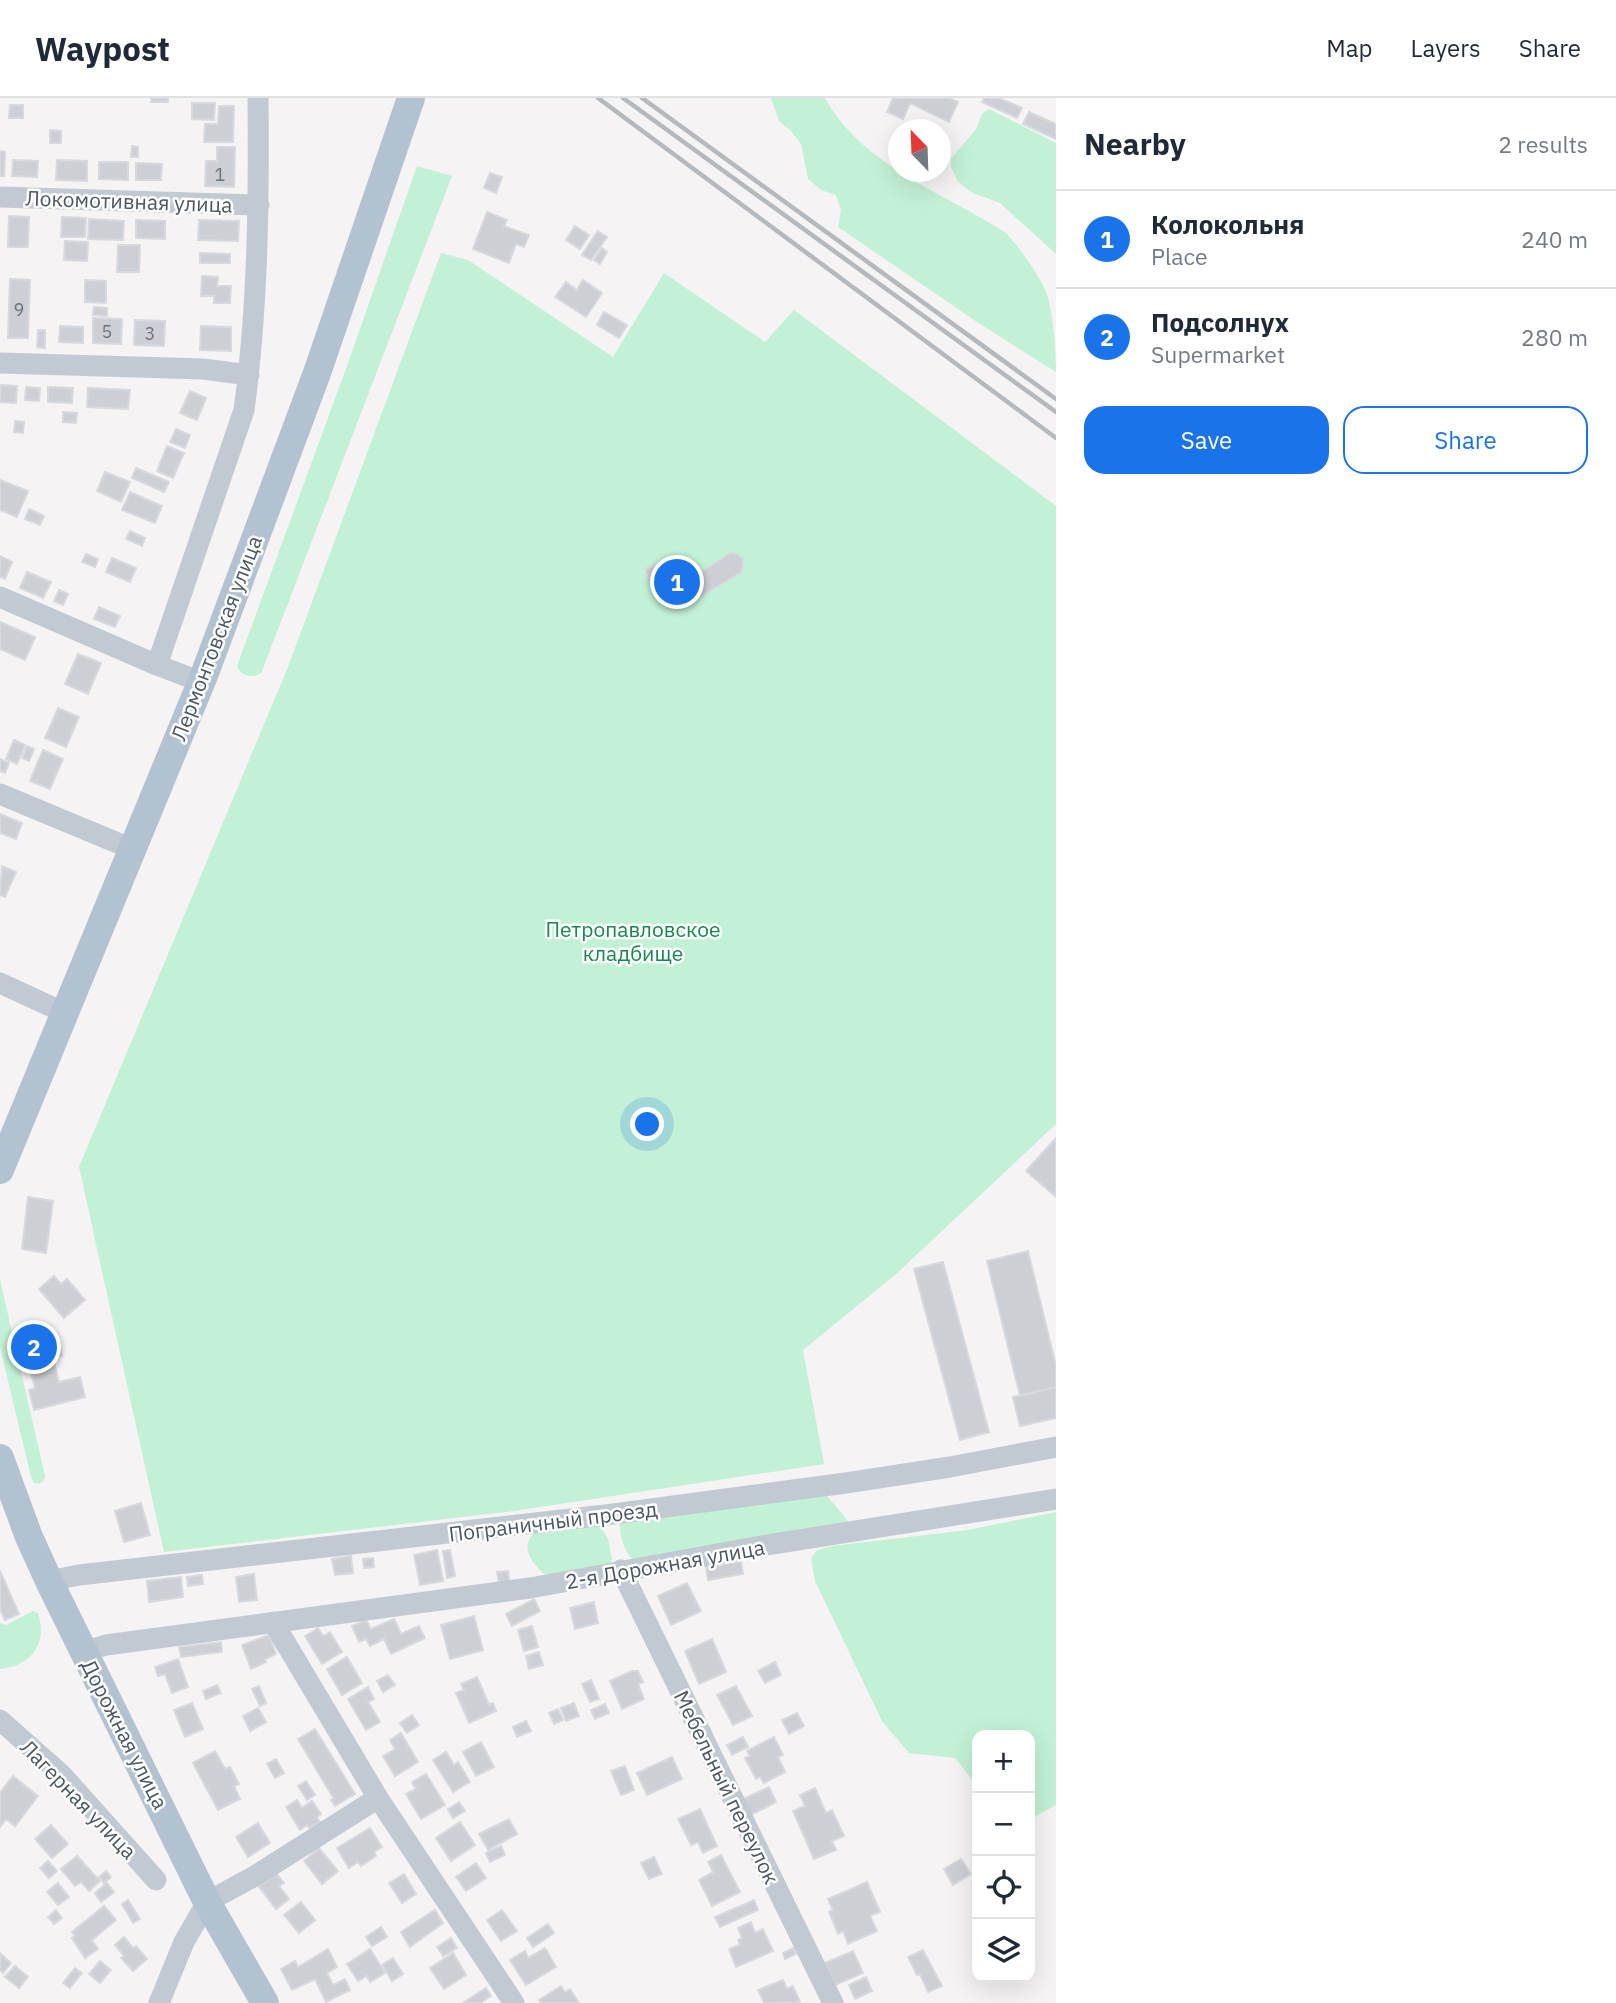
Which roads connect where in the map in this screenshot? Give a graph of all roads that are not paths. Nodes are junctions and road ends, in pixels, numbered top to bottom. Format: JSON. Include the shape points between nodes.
{"nodes":[{"id":1,"x":258,"y":98,"type":"edge"},
{"id":2,"x":411,"y":98,"type":"edge"},
{"id":3,"x":0,"y":197,"type":"edge"},
{"id":4,"x":259,"y":205,"type":"junction"},
{"id":5,"x":0,"y":363,"type":"edge"},
{"id":6,"x":249,"y":375,"type":"junction"},
{"id":7,"x":0,"y":597,"type":"edge"},
{"id":8,"x":157,"y":665,"type":"junction"},
{"id":9,"x":201,"y":682,"type":"junction"},
{"id":10,"x":0,"y":794,"type":"edge"},
{"id":11,"x":132,"y":849,"type":"junction"},
{"id":12,"x":0,"y":983,"type":"edge"},
{"id":13,"x":65,"y":1013,"type":"junction"},
{"id":14,"x":3,"y":1157,"type":"edge"},
{"id":15,"x":1056,"y":1447,"type":"edge"},
{"id":16,"x":0,"y":1458,"type":"edge"},
{"id":17,"x":1056,"y":1499,"type":"edge"},
{"id":18,"x":621,"y":1570,"type":"junction"},
{"id":19,"x":49,"y":1581,"type":"junction"},
{"id":20,"x":273,"y":1622,"type":"junction"},
{"id":21,"x":83,"y":1652,"type":"junction"},
{"id":22,"x":0,"y":1720,"type":"edge"},
{"id":23,"x":378,"y":1798,"type":"junction"},
{"id":24,"x":156,"y":1880,"type":"dead end"},
{"id":25,"x":207,"y":1902,"type":"junction"},
{"id":26,"x":159,"y":2003,"type":"edge"},
{"id":27,"x":265,"y":2003,"type":"edge"},
{"id":28,"x":514,"y":2003,"type":"edge"},
{"id":29,"x":833,"y":2003,"type":"edge"}],
"edges":[{"from":1,"to":4,"type":"street"},
{"from":2,"to":9,"type":"main road","name":"Лермонтовская улица","via":[[317,373]]},
{"from":3,"to":4,"type":"street","name":"Локомотивная улица"},
{"from":4,"to":6,"type":"street"},
{"from":5,"to":6,"type":"street","via":[[202,369]]},
{"from":6,"to":8,"type":"street","via":[[244,410]]},
{"from":7,"to":8,"type":"street"},
{"from":8,"to":9,"type":"street"},
{"from":9,"to":11,"type":"main road","name":"Лермонтовская улица"},
{"from":10,"to":11,"type":"street"},
{"from":11,"to":13,"type":"main road","name":"Лермонтовская улица"},
{"from":12,"to":13,"type":"street"},
{"from":13,"to":14,"type":"main road","name":"Лермонтовская улица"},
{"from":15,"to":19,"type":"street","name":"Пограничный проезд","via":[[846,1483]]},
{"from":16,"to":19,"type":"main road","name":"Дорожная улица"},
{"from":17,"to":18,"type":"street","name":"2-я Дорожная улица"},
{"from":18,"to":20,"type":"street","name":"2-я Дорожная улица","via":[[530,1588]]},
{"from":18,"to":29,"type":"street","name":"Мебельный переулок"},
{"from":19,"to":21,"type":"main road","name":"Дорожная улица"},
{"from":20,"to":21,"type":"street","name":"2-я Дорожная улица"},
{"from":20,"to":23,"type":"street"},
{"from":21,"to":25,"type":"main road","name":"Дорожная улица"},
{"from":22,"to":24,"type":"street","name":"Лагерная улица","via":[[61,1774]]},
{"from":23,"to":25,"type":"street"},
{"from":23,"to":28,"type":"street"},
{"from":25,"to":26,"type":"street","via":[[184,1942]]},
{"from":25,"to":27,"type":"main road","name":"Дорожная улица"}]}
